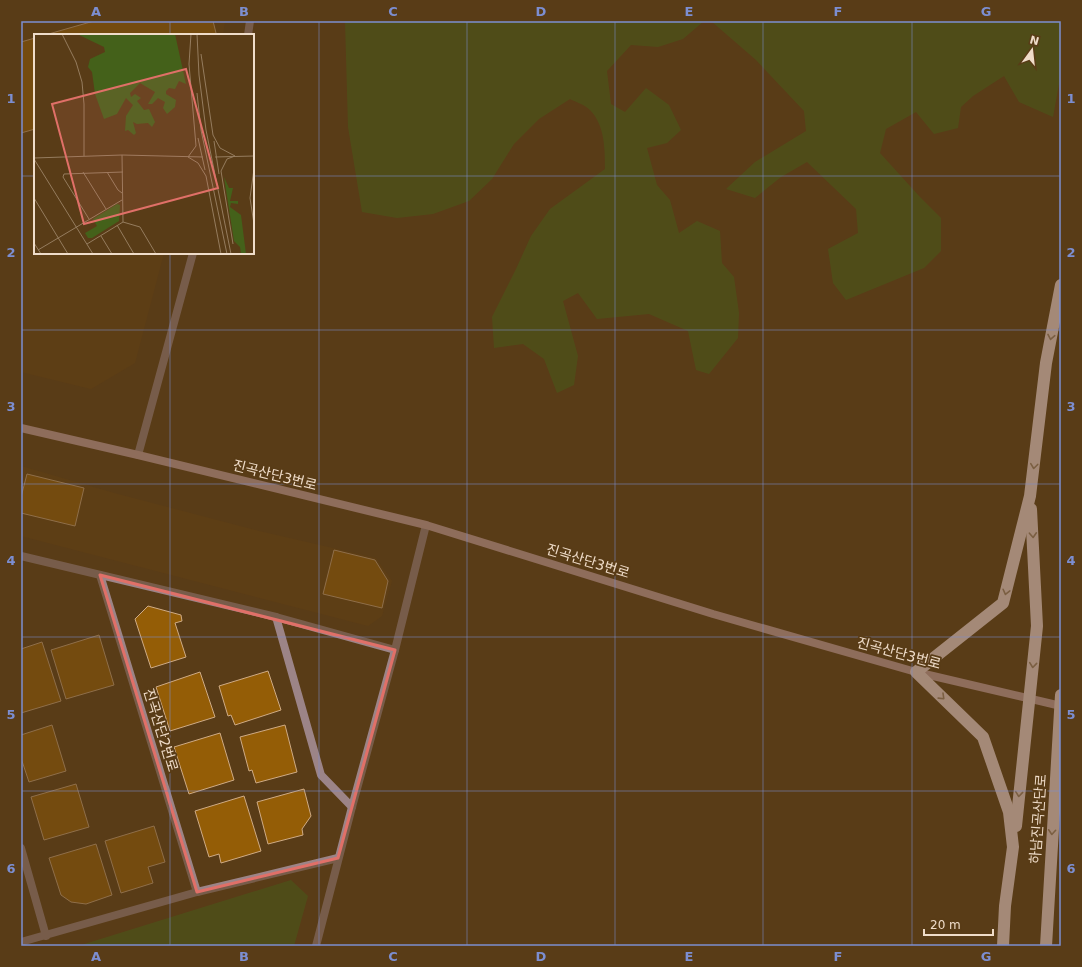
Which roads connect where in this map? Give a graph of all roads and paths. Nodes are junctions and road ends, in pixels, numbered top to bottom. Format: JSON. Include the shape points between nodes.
{"nodes":[{"id":1,"x":250,"y":21,"type":"edge"},
{"id":2,"x":248,"y":34,"type":"edge"},
{"id":3,"x":193,"y":254,"type":"edge"},
{"id":4,"x":1061,"y":285,"type":"edge"},
{"id":5,"x":21,"y":428,"type":"edge"},
{"id":6,"x":138,"y":455,"type":"junction"},
{"id":7,"x":1030,"y":496,"type":"junction"},
{"id":8,"x":426,"y":525,"type":"junction"},
{"id":9,"x":21,"y":556,"type":"edge"},
{"id":10,"x":100,"y":575,"type":"junction"},
{"id":11,"x":276,"y":617,"type":"junction"},
{"id":12,"x":396,"y":650,"type":"junction"},
{"id":13,"x":916,"y":672,"type":"junction"},
{"id":14,"x":1061,"y":695,"type":"edge"},
{"id":15,"x":1029,"y":698,"type":"junction"},
{"id":16,"x":1061,"y":706,"type":"edge"},
{"id":17,"x":352,"y":807,"type":"junction"},
{"id":18,"x":1013,"y":847,"type":"junction"},
{"id":19,"x":21,"y":848,"type":"edge"},
{"id":20,"x":338,"y":858,"type":"junction"},
{"id":21,"x":197,"y":892,"type":"junction"},
{"id":22,"x":46,"y":936,"type":"junction"},
{"id":23,"x":21,"y":942,"type":"edge"},
{"id":24,"x":316,"y":946,"type":"edge"},
{"id":25,"x":1003,"y":946,"type":"edge"},
{"id":26,"x":1046,"y":946,"type":"edge"}],
"edges":[{"from":1,"to":2,"type":"street"},
{"from":3,"to":6,"type":"street"},
{"from":4,"to":7,"type":"highway","one_way":true,"via":[[1046,363]]},
{"from":5,"to":6,"type":"street","name":"진곡산단3번로"},
{"from":6,"to":8,"type":"street","name":"진곡산단3번로"},
{"from":7,"to":13,"type":"highway","one_way":true,"via":[[1003,604]]},
{"from":7,"to":15,"type":"highway","one_way":true,"via":[[1038,626]]},
{"from":8,"to":12,"type":"street"},
{"from":8,"to":13,"type":"street","name":"진곡산단3번로","via":[[713,614]]},
{"from":9,"to":10,"type":"street"},
{"from":10,"to":11,"type":"street"},
{"from":10,"to":21,"type":"street","name":"진곡산단2번로"},
{"from":11,"to":12,"type":"street"},
{"from":11,"to":17,"type":"street","via":[[321,775]]},
{"from":12,"to":17,"type":"street"},
{"from":13,"to":15,"type":"street","name":"진곡산단3번로"},
{"from":13,"to":18,"type":"highway","one_way":true,"via":[[983,737],[1009,812]]},
{"from":14,"to":26,"type":"highway","name":"하남진곡산단로","one_way":true},
{"from":15,"to":16,"type":"street","name":"진곡산단3번로"},
{"from":15,"to":18,"type":"highway","one_way":true},
{"from":17,"to":20,"type":"street"},
{"from":18,"to":25,"type":"highway","via":[[1005,906]]},
{"from":19,"to":22,"type":"street"},
{"from":20,"to":21,"type":"street"},
{"from":20,"to":24,"type":"street"},
{"from":21,"to":22,"type":"street"},
{"from":22,"to":23,"type":"street"}]}
